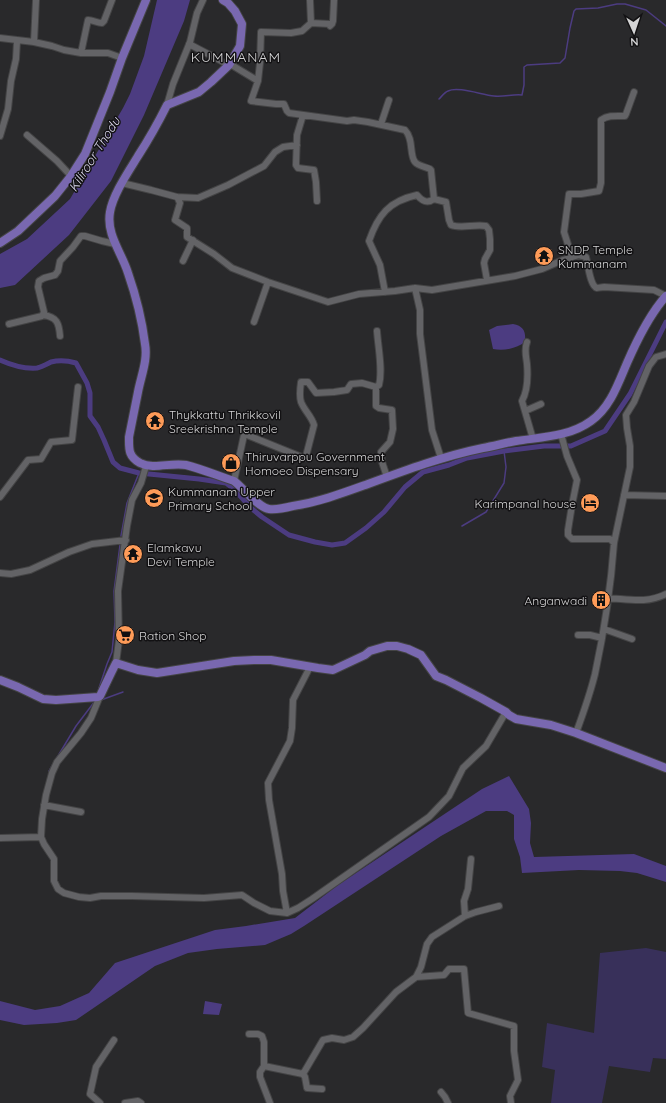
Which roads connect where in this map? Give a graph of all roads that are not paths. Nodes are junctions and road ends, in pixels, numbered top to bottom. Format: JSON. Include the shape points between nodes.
{"nodes":[{"id":1,"x":36,"y":0,"type":"edge"},
{"id":2,"x":112,"y":0,"type":"edge"},
{"id":3,"x":146,"y":0,"type":"edge"},
{"id":4,"x":202,"y":0,"type":"edge"},
{"id":5,"x":224,"y":0,"type":"edge"},
{"id":6,"x":310,"y":0,"type":"edge"},
{"id":7,"x":334,"y":0,"type":"edge"},
{"id":8,"x":312,"y":23,"type":"junction"},
{"id":9,"x":0,"y":38,"type":"edge"},
{"id":10,"x":17,"y":40,"type":"junction"},
{"id":11,"x":34,"y":42,"type":"junction"},
{"id":12,"x":189,"y":44,"type":"junction"},
{"id":13,"x":81,"y":53,"type":"junction"},
{"id":14,"x":122,"y":58,"type":"junction"},
{"id":15,"x":229,"y":64,"type":"junction"},
{"id":16,"x":258,"y":81,"type":"junction"},
{"id":17,"x":634,"y":92,"type":"dead end"},
{"id":18,"x":389,"y":100,"type":"dead end"},
{"id":19,"x":167,"y":105,"type":"junction"},
{"id":20,"x":303,"y":115,"type":"junction"},
{"id":21,"x":381,"y":124,"type":"junction"},
{"id":22,"x":27,"y":135,"type":"dead end"},
{"id":23,"x":0,"y":136,"type":"edge"},
{"id":24,"x":297,"y":145,"type":"junction"},
{"id":25,"x":71,"y":176,"type":"junction"},
{"id":26,"x":122,"y":183,"type":"junction"},
{"id":27,"x":177,"y":197,"type":"junction"},
{"id":28,"x":434,"y":199,"type":"junction"},
{"id":29,"x":317,"y":201,"type":"dead end"},
{"id":30,"x":193,"y":240,"type":"junction"},
{"id":31,"x":0,"y":243,"type":"edge"},
{"id":32,"x":114,"y":244,"type":"junction"},
{"id":33,"x":572,"y":257,"type":"junction"},
{"id":34,"x":183,"y":261,"type":"dead end"},
{"id":35,"x":487,"y":280,"type":"junction"},
{"id":36,"x":268,"y":282,"type":"junction"},
{"id":37,"x":415,"y":288,"type":"junction"},
{"id":38,"x":385,"y":292,"type":"junction"},
{"id":39,"x":666,"y":296,"type":"edge"},
{"id":40,"x":43,"y":315,"type":"junction"},
{"id":41,"x":254,"y":322,"type":"dead end"},
{"id":42,"x":9,"y":324,"type":"dead end"},
{"id":43,"x":377,"y":331,"type":"dead end"},
{"id":44,"x":60,"y":336,"type":"dead end"},
{"id":45,"x":527,"y":342,"type":"dead end"},
{"id":46,"x":666,"y":354,"type":"edge"},
{"id":47,"x":78,"y":386,"type":"dead end"},
{"id":48,"x":376,"y":387,"type":"junction"},
{"id":49,"x":541,"y":404,"type":"dead end"},
{"id":50,"x":525,"y":412,"type":"junction"},
{"id":51,"x":561,"y":437,"type":"junction"},
{"id":52,"x":533,"y":439,"type":"junction"},
{"id":53,"x":441,"y":458,"type":"junction"},
{"id":54,"x":146,"y":468,"type":"junction"},
{"id":55,"x":387,"y":477,"type":"junction"},
{"id":56,"x":234,"y":481,"type":"junction"},
{"id":57,"x":624,"y":495,"type":"junction"},
{"id":58,"x":666,"y":496,"type":"edge"},
{"id":59,"x":0,"y":497,"type":"edge"},
{"id":60,"x":126,"y":540,"type":"junction"},
{"id":61,"x":614,"y":543,"type":"junction"},
{"id":62,"x":0,"y":573,"type":"edge"},
{"id":63,"x":666,"y":594,"type":"edge"},
{"id":64,"x":608,"y":598,"type":"junction"},
{"id":65,"x":604,"y":629,"type":"junction"},
{"id":66,"x":578,"y":635,"type":"dead end"},
{"id":67,"x":602,"y":638,"type":"junction"},
{"id":68,"x":632,"y":639,"type":"dead end"},
{"id":69,"x":116,"y":663,"type":"junction"},
{"id":70,"x":310,"y":667,"type":"junction"},
{"id":71,"x":0,"y":680,"type":"edge"},
{"id":72,"x":98,"y":698,"type":"junction"},
{"id":73,"x":506,"y":712,"type":"junction"},
{"id":74,"x":576,"y":733,"type":"junction"},
{"id":75,"x":666,"y":768,"type":"edge"},
{"id":76,"x":44,"y":805,"type":"junction"},
{"id":77,"x":81,"y":812,"type":"dead end"},
{"id":78,"x":41,"y":837,"type":"junction"},
{"id":79,"x":0,"y":838,"type":"edge"},
{"id":80,"x":471,"y":859,"type":"dead end"},
{"id":81,"x":499,"y":906,"type":"dead end"},
{"id":82,"x":287,"y":913,"type":"junction"},
{"id":83,"x":465,"y":916,"type":"junction"},
{"id":84,"x":416,"y":977,"type":"junction"},
{"id":85,"x":249,"y":1034,"type":"dead end"},
{"id":86,"x":114,"y":1040,"type":"dead end"},
{"id":87,"x":264,"y":1066,"type":"junction"},
{"id":88,"x":304,"y":1074,"type":"junction"},
{"id":89,"x":322,"y":1089,"type":"dead end"},
{"id":90,"x":441,"y":1092,"type":"dead end"},
{"id":91,"x":100,"y":1103,"type":"edge"},
{"id":92,"x":125,"y":1103,"type":"edge"},
{"id":93,"x":141,"y":1103,"type":"edge"},
{"id":94,"x":270,"y":1103,"type":"edge"},
{"id":95,"x":448,"y":1103,"type":"edge"},
{"id":96,"x":511,"y":1103,"type":"edge"}],
"edges":[{"from":1,"to":11,"type":"street"},
{"from":2,"to":13,"type":"street","via":[[102,23],[88,20]]},
{"from":3,"to":14,"type":"main road"},
{"from":4,"to":12,"type":"street"},
{"from":5,"to":15,"type":"main road","via":[[235,11],[242,24],[240,46]]},
{"from":6,"to":8,"type":"street"},
{"from":7,"to":8,"type":"street","via":[[332,24],[330,26]]},
{"from":8,"to":16,"type":"street","via":[[302,31],[291,33],[261,32]]},
{"from":9,"to":10,"type":"street"},
{"from":10,"to":11,"type":"street"},
{"from":10,"to":23,"type":"street","via":[[8,109]]},
{"from":11,"to":13,"type":"street"},
{"from":12,"to":15,"type":"street"},
{"from":12,"to":19,"type":"street"},
{"from":13,"to":14,"type":"street","via":[[108,53]]},
{"from":14,"to":25,"type":"main road","via":[[85,154]]},
{"from":15,"to":16,"type":"street"},
{"from":15,"to":19,"type":"main road","via":[[199,92]]},
{"from":16,"to":20,"type":"street","via":[[251,101],[284,104],[289,113]]},
{"from":17,"to":33,"type":"street","via":[[625,116],[611,116],[601,120],[599,191],[569,194],[564,232]]},
{"from":18,"to":21,"type":"street"},
{"from":19,"to":26,"type":"main road"},
{"from":20,"to":21,"type":"street"},
{"from":20,"to":24,"type":"street"},
{"from":21,"to":28,"type":"street","via":[[407,132],[414,160],[417,164],[432,170]]},
{"from":22,"to":25,"type":"street"},
{"from":24,"to":27,"type":"street","via":[[283,147],[275,152],[264,166],[198,198]]},
{"from":24,"to":29,"type":"street","via":[[298,168],[314,170]]},
{"from":25,"to":31,"type":"main road","via":[[55,196],[18,231]]},
{"from":26,"to":27,"type":"street"},
{"from":26,"to":32,"type":"main road","via":[[110,212]]},
{"from":27,"to":30,"type":"street","via":[[180,203],[175,220],[186,228],[187,237]]},
{"from":28,"to":35,"type":"street","via":[[446,202],[451,225],[456,227],[478,224],[486,226],[489,230],[490,250],[484,262]]},
{"from":28,"to":38,"type":"street","via":[[427,202],[417,195],[396,202],[386,210],[374,227],[369,241],[380,265]]},
{"from":30,"to":34,"type":"street"},
{"from":30,"to":36,"type":"street","via":[[232,268]]},
{"from":32,"to":40,"type":"street","via":[[81,236],[60,261],[58,271],[38,282]]},
{"from":32,"to":54,"type":"main road","via":[[130,276],[146,345],[145,365],[129,436],[130,454]]},
{"from":33,"to":35,"type":"street","via":[[532,272]]},
{"from":33,"to":39,"type":"street","via":[[586,257],[594,286],[598,288],[654,290]]},
{"from":35,"to":37,"type":"street","via":[[432,290]]},
{"from":36,"to":38,"type":"street","via":[[328,302],[359,294]]},
{"from":36,"to":41,"type":"street"},
{"from":37,"to":38,"type":"street"},
{"from":37,"to":53,"type":"street","via":[[420,310],[420,334],[432,430]]},
{"from":39,"to":51,"type":"main road","via":[[646,326],[612,397],[602,412]]},
{"from":40,"to":42,"type":"street"},
{"from":40,"to":44,"type":"street","via":[[56,320]]},
{"from":43,"to":48,"type":"street","via":[[380,381]]},
{"from":45,"to":50,"type":"street","via":[[526,394],[522,401]]},
{"from":46,"to":57,"type":"street","via":[[656,357],[649,366],[626,415],[630,467]]},
{"from":47,"to":59,"type":"street","via":[[72,440],[51,442],[41,459],[28,460]]},
{"from":48,"to":55,"type":"street","via":[[376,406],[392,410],[390,442],[381,452]]},
{"from":48,"to":56,"type":"street","via":[[362,383],[351,384],[347,390],[316,393],[308,382],[301,382],[302,402],[314,426],[306,456],[304,458],[244,435]]},
{"from":49,"to":50,"type":"street"},
{"from":50,"to":52,"type":"street"},
{"from":51,"to":52,"type":"main road"},
{"from":51,"to":61,"type":"street","via":[[578,480],[568,535],[572,539],[610,539]]},
{"from":52,"to":53,"type":"main road"},
{"from":53,"to":55,"type":"main road"},
{"from":54,"to":56,"type":"main road","via":[[185,465]]},
{"from":54,"to":60,"type":"street","via":[[132,500]]},
{"from":55,"to":56,"type":"main road","via":[[331,497],[280,509],[267,509],[257,503]]},
{"from":57,"to":58,"type":"street"},
{"from":57,"to":61,"type":"street"},
{"from":60,"to":62,"type":"street","via":[[92,544],[30,570],[11,574]]},
{"from":60,"to":69,"type":"street","via":[[118,591],[119,640]]},
{"from":61,"to":64,"type":"street"},
{"from":63,"to":64,"type":"street","via":[[643,601]]},
{"from":64,"to":65,"type":"street"},
{"from":65,"to":67,"type":"street"},
{"from":65,"to":68,"type":"street"},
{"from":66,"to":67,"type":"street"},
{"from":67,"to":74,"type":"street","via":[[595,675]]},
{"from":69,"to":70,"type":"main road","via":[[157,673],[234,661],[271,660]]},
{"from":69,"to":72,"type":"main road"},
{"from":70,"to":73,"type":"main road","via":[[333,670],[370,651],[398,646],[421,655],[436,676]]},
{"from":70,"to":82,"type":"street","via":[[293,700],[290,741],[268,783]]},
{"from":71,"to":72,"type":"main road","via":[[43,699]]},
{"from":72,"to":76,"type":"street","via":[[91,718],[56,762]]},
{"from":73,"to":74,"type":"main road","via":[[516,719]]},
{"from":73,"to":82,"type":"street","via":[[486,746],[463,768],[449,796],[429,817],[312,899]]},
{"from":74,"to":75,"type":"main road"},
{"from":76,"to":77,"type":"street"},
{"from":76,"to":78,"type":"street"},
{"from":78,"to":79,"type":"street"},
{"from":78,"to":82,"type":"street","via":[[54,859],[54,881],[58,889],[64,893],[90,898],[204,898],[242,895],[270,911]]},
{"from":80,"to":83,"type":"street","via":[[468,889],[464,900]]},
{"from":81,"to":83,"type":"street"},
{"from":83,"to":84,"type":"street","via":[[432,937],[427,944]]},
{"from":84,"to":88,"type":"street","via":[[396,992],[353,1037],[344,1040],[323,1040]]},
{"from":84,"to":96,"type":"street","via":[[444,975],[450,969],[464,969],[468,1013],[514,1026],[518,1080],[510,1096]]},
{"from":85,"to":87,"type":"street","via":[[262,1036]]},
{"from":86,"to":91,"type":"street","via":[[96,1067],[90,1094]]},
{"from":87,"to":88,"type":"street"},
{"from":87,"to":94,"type":"street","via":[[260,1076]]},
{"from":88,"to":89,"type":"street","via":[[307,1088]]},
{"from":90,"to":95,"type":"street"},
{"from":92,"to":93,"type":"street"}]}
